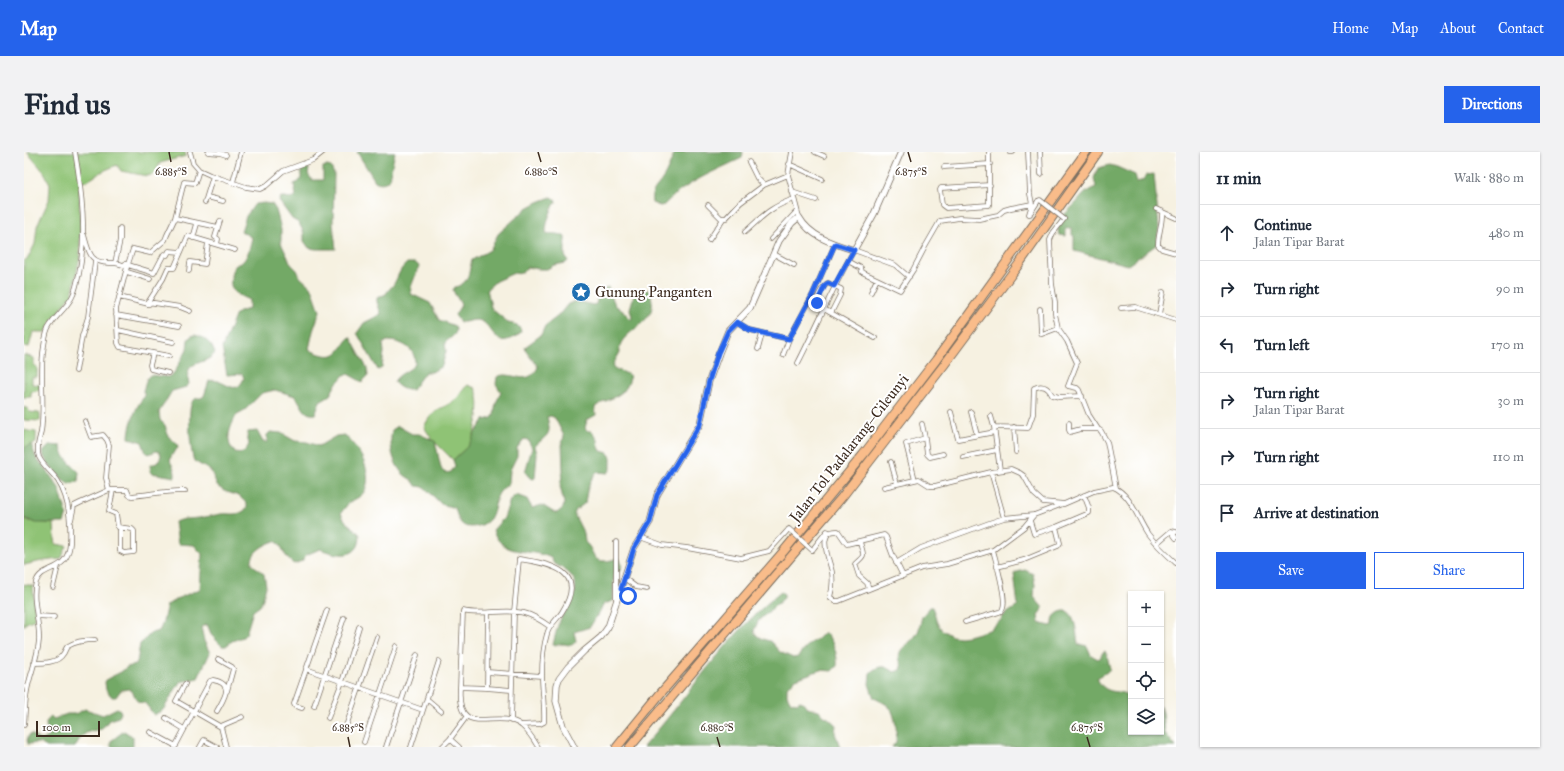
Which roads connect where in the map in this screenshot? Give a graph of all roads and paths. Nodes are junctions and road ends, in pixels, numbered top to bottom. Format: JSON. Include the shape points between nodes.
{"nodes":[{"id":1,"x":75,"y":152,"type":"edge"},
{"id":2,"x":190,"y":152,"type":"edge"},
{"id":3,"x":208,"y":152,"type":"edge"},
{"id":4,"x":241,"y":152,"type":"edge"},
{"id":5,"x":323,"y":152,"type":"edge"},
{"id":6,"x":792,"y":152,"type":"edge"},
{"id":7,"x":815,"y":152,"type":"edge"},
{"id":8,"x":901,"y":152,"type":"edge"},
{"id":9,"x":989,"y":152,"type":"edge"},
{"id":10,"x":1010,"y":152,"type":"edge"},
{"id":11,"x":1013,"y":152,"type":"edge"},
{"id":12,"x":1028,"y":152,"type":"edge"},
{"id":13,"x":1040,"y":152,"type":"edge"},
{"id":14,"x":1086,"y":152,"type":"edge"},
{"id":15,"x":1098,"y":152,"type":"edge"},
{"id":16,"x":226,"y":155,"type":"dead end"},
{"id":17,"x":824,"y":156,"type":"dead end"},
{"id":18,"x":749,"y":162,"type":"dead end"},
{"id":19,"x":790,"y":164,"type":"junction"},
{"id":20,"x":990,"y":164,"type":"junction"},
{"id":21,"x":944,"y":167,"type":"dead end"},
{"id":22,"x":199,"y":170,"type":"junction"},
{"id":23,"x":1041,"y":174,"type":"dead end"},
{"id":24,"x":788,"y":175,"type":"junction"},
{"id":25,"x":213,"y":176,"type":"junction"},
{"id":26,"x":822,"y":179,"type":"dead end"},
{"id":27,"x":233,"y":182,"type":"junction"},
{"id":28,"x":764,"y":185,"type":"junction"},
{"id":29,"x":990,"y":185,"type":"junction"},
{"id":30,"x":792,"y":192,"type":"junction"},
{"id":31,"x":207,"y":197,"type":"junction"},
{"id":32,"x":794,"y":199,"type":"junction"},
{"id":33,"x":816,"y":200,"type":"dead end"},
{"id":34,"x":223,"y":201,"type":"dead end"},
{"id":35,"x":205,"y":202,"type":"dead end"},
{"id":36,"x":1032,"y":204,"type":"junction"},
{"id":37,"x":708,"y":205,"type":"dead end"},
{"id":38,"x":1156,"y":209,"type":"dead end"},
{"id":39,"x":797,"y":211,"type":"junction"},
{"id":40,"x":1162,"y":211,"type":"junction"},
{"id":41,"x":799,"y":217,"type":"junction"},
{"id":42,"x":175,"y":218,"type":"junction"},
{"id":43,"x":1176,"y":218,"type":"edge"},
{"id":44,"x":723,"y":219,"type":"junction"},
{"id":45,"x":220,"y":221,"type":"dead end"},
{"id":46,"x":197,"y":224,"type":"junction"},
{"id":47,"x":218,"y":227,"type":"junction"},
{"id":48,"x":120,"y":228,"type":"dead end"},
{"id":49,"x":745,"y":232,"type":"dead end"},
{"id":50,"x":83,"y":233,"type":"junction"},
{"id":51,"x":194,"y":238,"type":"junction"},
{"id":52,"x":771,"y":239,"type":"dead end"},
{"id":53,"x":709,"y":240,"type":"dead end"},
{"id":54,"x":208,"y":243,"type":"junction"},
{"id":55,"x":217,"y":244,"type":"junction"},
{"id":56,"x":835,"y":244,"type":"junction"},
{"id":57,"x":235,"y":250,"type":"dead end"},
{"id":58,"x":854,"y":250,"type":"junction"},
{"id":59,"x":181,"y":252,"type":"junction"},
{"id":60,"x":1176,"y":253,"type":"edge"},
{"id":61,"x":774,"y":254,"type":"junction"},
{"id":62,"x":95,"y":261,"type":"junction"},
{"id":63,"x":848,"y":261,"type":"junction"},
{"id":64,"x":115,"y":263,"type":"junction"},
{"id":65,"x":121,"y":264,"type":"junction"},
{"id":66,"x":128,"y":264,"type":"junction"},
{"id":67,"x":794,"y":265,"type":"dead end"},
{"id":68,"x":189,"y":271,"type":"dead end"},
{"id":69,"x":127,"y":272,"type":"junction"},
{"id":70,"x":909,"y":277,"type":"junction"},
{"id":71,"x":150,"y":279,"type":"dead end"},
{"id":72,"x":877,"y":279,"type":"junction"},
{"id":73,"x":834,"y":286,"type":"junction"},
{"id":74,"x":871,"y":292,"type":"dead end"},
{"id":75,"x":1163,"y":292,"type":"dead end"},
{"id":76,"x":118,"y":298,"type":"junction"},
{"id":77,"x":148,"y":303,"type":"junction"},
{"id":78,"x":158,"y":306,"type":"dead end"},
{"id":79,"x":1120,"y":308,"type":"dead end"},
{"id":80,"x":824,"y":309,"type":"junction"},
{"id":81,"x":1040,"y":309,"type":"dead end"},
{"id":82,"x":190,"y":310,"type":"dead end"},
{"id":83,"x":831,"y":313,"type":"junction"},
{"id":84,"x":1158,"y":314,"type":"junction"},
{"id":85,"x":116,"y":315,"type":"junction"},
{"id":86,"x":1176,"y":320,"type":"edge"},
{"id":87,"x":737,"y":322,"type":"junction"},
{"id":88,"x":180,"y":326,"type":"dead end"},
{"id":89,"x":1058,"y":328,"type":"junction"},
{"id":90,"x":118,"y":330,"type":"junction"},
{"id":91,"x":762,"y":334,"type":"junction"},
{"id":92,"x":875,"y":338,"type":"dead end"},
{"id":93,"x":789,"y":339,"type":"junction"},
{"id":94,"x":173,"y":342,"type":"dead end"},
{"id":95,"x":758,"y":349,"type":"dead end"},
{"id":96,"x":153,"y":353,"type":"junction"},
{"id":97,"x":783,"y":355,"type":"dead end"},
{"id":98,"x":169,"y":356,"type":"dead end"},
{"id":99,"x":798,"y":363,"type":"dead end"},
{"id":100,"x":76,"y":371,"type":"dead end"},
{"id":101,"x":168,"y":372,"type":"dead end"},
{"id":102,"x":1082,"y":396,"type":"junction"},
{"id":103,"x":951,"y":412,"type":"dead end"},
{"id":104,"x":971,"y":412,"type":"dead end"},
{"id":105,"x":991,"y":416,"type":"dead end"},
{"id":106,"x":85,"y":421,"type":"dead end"},
{"id":107,"x":1069,"y":423,"type":"dead end"},
{"id":108,"x":922,"y":424,"type":"dead end"},
{"id":109,"x":1014,"y":427,"type":"junction"},
{"id":110,"x":1098,"y":429,"type":"junction"},
{"id":111,"x":995,"y":430,"type":"junction"},
{"id":112,"x":977,"y":435,"type":"junction"},
{"id":113,"x":925,"y":438,"type":"junction"},
{"id":114,"x":998,"y":450,"type":"junction"},
{"id":115,"x":1016,"y":452,"type":"dead end"},
{"id":116,"x":943,"y":454,"type":"dead end"},
{"id":117,"x":963,"y":457,"type":"dead end"},
{"id":118,"x":891,"y":462,"type":"dead end"},
{"id":119,"x":1000,"y":470,"type":"junction"},
{"id":120,"x":991,"y":472,"type":"junction"},
{"id":121,"x":915,"y":480,"type":"junction"},
{"id":122,"x":897,"y":484,"type":"junction"},
{"id":123,"x":884,"y":487,"type":"dead end"},
{"id":124,"x":1116,"y":488,"type":"junction"},
{"id":125,"x":111,"y":490,"type":"junction"},
{"id":126,"x":185,"y":491,"type":"dead end"},
{"id":127,"x":1084,"y":495,"type":"junction"},
{"id":128,"x":1064,"y":504,"type":"junction"},
{"id":129,"x":1034,"y":515,"type":"junction"},
{"id":130,"x":1004,"y":518,"type":"junction"},
{"id":131,"x":1030,"y":521,"type":"junction"},
{"id":132,"x":70,"y":526,"type":"junction"},
{"id":133,"x":1056,"y":527,"type":"junction"},
{"id":134,"x":120,"y":528,"type":"junction"},
{"id":135,"x":1174,"y":532,"type":"edge"},
{"id":136,"x":830,"y":533,"type":"junction"},
{"id":137,"x":640,"y":537,"type":"junction"},
{"id":138,"x":1176,"y":538,"type":"edge"},
{"id":139,"x":616,"y":542,"type":"dead end"},
{"id":140,"x":860,"y":542,"type":"junction"},
{"id":141,"x":1156,"y":544,"type":"junction"},
{"id":142,"x":993,"y":550,"type":"junction"},
{"id":143,"x":896,"y":563,"type":"junction"},
{"id":144,"x":1176,"y":563,"type":"edge"},
{"id":145,"x":58,"y":566,"type":"junction"},
{"id":146,"x":997,"y":567,"type":"junction"},
{"id":147,"x":903,"y":576,"type":"junction"},
{"id":148,"x":624,"y":578,"type":"junction"},
{"id":149,"x":53,"y":587,"type":"dead end"},
{"id":150,"x":621,"y":589,"type":"junction"},
{"id":151,"x":646,"y":589,"type":"dead end"},
{"id":152,"x":869,"y":589,"type":"junction"},
{"id":153,"x":628,"y":596,"type":"dead end"},
{"id":154,"x":616,"y":603,"type":"junction"},
{"id":155,"x":327,"y":610,"type":"dead end"},
{"id":156,"x":488,"y":612,"type":"junction"},
{"id":157,"x":514,"y":612,"type":"junction"},
{"id":158,"x":38,"y":616,"type":"junction"},
{"id":159,"x":54,"y":617,"type":"dead end"},
{"id":160,"x":344,"y":618,"type":"dead end"},
{"id":161,"x":965,"y":622,"type":"dead end"},
{"id":162,"x":549,"y":626,"type":"junction"},
{"id":163,"x":359,"y":627,"type":"dead end"},
{"id":164,"x":377,"y":637,"type":"dead end"},
{"id":165,"x":95,"y":640,"type":"dead end"},
{"id":166,"x":396,"y":646,"type":"dead end"},
{"id":167,"x":417,"y":655,"type":"dead end"},
{"id":168,"x":218,"y":659,"type":"dead end"},
{"id":169,"x":439,"y":661,"type":"dead end"},
{"id":170,"x":34,"y":663,"type":"junction"},
{"id":171,"x":306,"y":669,"type":"junction"},
{"id":172,"x":487,"y":672,"type":"junction"},
{"id":173,"x":512,"y":672,"type":"junction"},
{"id":174,"x":324,"y":675,"type":"junction"},
{"id":175,"x":542,"y":676,"type":"junction"},
{"id":176,"x":342,"y":682,"type":"junction"},
{"id":177,"x":185,"y":684,"type":"dead end"},
{"id":178,"x":360,"y":687,"type":"junction"},
{"id":179,"x":460,"y":687,"type":"junction"},
{"id":180,"x":487,"y":688,"type":"junction"},
{"id":181,"x":511,"y":690,"type":"junction"},
{"id":182,"x":227,"y":691,"type":"junction"},
{"id":183,"x":380,"y":695,"type":"junction"},
{"id":184,"x":427,"y":699,"type":"junction"},
{"id":185,"x":402,"y":702,"type":"junction"},
{"id":186,"x":314,"y":706,"type":"dead end"},
{"id":187,"x":302,"y":708,"type":"dead end"},
{"id":188,"x":423,"y":710,"type":"junction"},
{"id":189,"x":442,"y":710,"type":"dead end"},
{"id":190,"x":217,"y":711,"type":"dead end"},
{"id":191,"x":193,"y":712,"type":"junction"},
{"id":192,"x":467,"y":716,"type":"junction"},
{"id":193,"x":242,"y":717,"type":"dead end"},
{"id":194,"x":166,"y":718,"type":"dead end"},
{"id":195,"x":328,"y":718,"type":"dead end"},
{"id":196,"x":511,"y":721,"type":"junction"},
{"id":197,"x":24,"y":725,"type":"edge"},
{"id":198,"x":521,"y":725,"type":"junction"},
{"id":199,"x":221,"y":726,"type":"junction"},
{"id":200,"x":184,"y":729,"type":"junction"},
{"id":201,"x":345,"y":729,"type":"dead end"},
{"id":202,"x":150,"y":732,"type":"dead end"},
{"id":203,"x":450,"y":739,"type":"junction"},
{"id":204,"x":364,"y":742,"type":"dead end"},
{"id":205,"x":176,"y":746,"type":"edge"},
{"id":206,"x":200,"y":747,"type":"edge"},
{"id":207,"x":217,"y":747,"type":"edge"},
{"id":208,"x":226,"y":747,"type":"edge"},
{"id":209,"x":386,"y":747,"type":"edge"},
{"id":210,"x":411,"y":747,"type":"edge"},
{"id":211,"x":442,"y":747,"type":"edge"},
{"id":212,"x":459,"y":747,"type":"edge"},
{"id":213,"x":538,"y":747,"type":"edge"},
{"id":214,"x":574,"y":747,"type":"edge"},
{"id":215,"x":617,"y":747,"type":"edge"},
{"id":216,"x":630,"y":747,"type":"edge"}],
"edges":[{"from":1,"to":50,"type":"street","via":[[83,206]]},
{"from":2,"to":22,"type":"street","via":[[193,163]]},
{"from":3,"to":16,"type":"street"},
{"from":4,"to":27,"type":"street"},
{"from":5,"to":27,"type":"street","via":[[313,160],[283,171],[262,188],[246,187]]},
{"from":6,"to":19,"type":"street"},
{"from":7,"to":17,"type":"street"},
{"from":8,"to":58,"type":"street","via":[[874,214]]},
{"from":9,"to":20,"type":"street"},
{"from":10,"to":11,"type":"street"},
{"from":12,"to":36,"type":"street"},
{"from":13,"to":23,"type":"street"},
{"from":14,"to":215,"type":"highway","name":"Jalan Tol Padalarang–Cileunyi","via":[[936,360],[863,455],[784,552]]},
{"from":15,"to":216,"type":"highway","name":"Jalan Tol Padalarang–Cileunyi","via":[[944,365],[842,496]]},
{"from":18,"to":28,"type":"street","via":[[757,178]]},
{"from":19,"to":24,"type":"street"},
{"from":19,"to":26,"type":"street"},
{"from":20,"to":21,"type":"street"},
{"from":20,"to":29,"type":"street"},
{"from":22,"to":25,"type":"street"},
{"from":22,"to":42,"type":"street","via":[[196,182],[184,182]]},
{"from":24,"to":28,"type":"street"},
{"from":24,"to":30,"type":"street"},
{"from":25,"to":27,"type":"street"},
{"from":25,"to":31,"type":"street"},
{"from":28,"to":44,"type":"street"},
{"from":29,"to":29,"type":"street","via":[[942,188],[942,205],[946,208],[988,206]]},
{"from":30,"to":32,"type":"street"},
{"from":30,"to":33,"type":"street"},
{"from":31,"to":34,"type":"street"},
{"from":31,"to":35,"type":"street"},
{"from":32,"to":39,"type":"street"},
{"from":32,"to":49,"type":"street","via":[[770,210]]},
{"from":36,"to":70,"type":"street","via":[[979,219],[940,221]]},
{"from":36,"to":89,"type":"street","bridge":true,"via":[[1029,215],[1040,200],[1064,219],[1050,240]]},
{"from":37,"to":44,"type":"street"},
{"from":38,"to":40,"type":"street"},
{"from":39,"to":41,"type":"street"},
{"from":39,"to":52,"type":"street"},
{"from":40,"to":43,"type":"street"},
{"from":40,"to":60,"type":"street","via":[[1158,245]]},
{"from":41,"to":56,"type":"street","via":[[807,229]]},
{"from":41,"to":61,"type":"street","via":[[786,231]]},
{"from":42,"to":46,"type":"street"},
{"from":42,"to":66,"type":"street","via":[[164,240],[150,253],[132,249]]},
{"from":44,"to":53,"type":"street"},
{"from":45,"to":47,"type":"street"},
{"from":46,"to":47,"type":"street"},
{"from":46,"to":51,"type":"street"},
{"from":47,"to":55,"type":"street","via":[[215,237],[218,239]]},
{"from":48,"to":64,"type":"street"},
{"from":50,"to":62,"type":"street"},
{"from":50,"to":132,"type":"street","via":[[76,288],[46,337],[38,448],[39,456],[61,487],[68,508]]},
{"from":51,"to":54,"type":"street"},
{"from":51,"to":59,"type":"street","via":[[187,236]]},
{"from":54,"to":55,"type":"street"},
{"from":54,"to":68,"type":"street","via":[[205,264],[190,262]]},
{"from":55,"to":57,"type":"street"},
{"from":56,"to":58,"type":"street"},
{"from":56,"to":93,"type":"street"},
{"from":58,"to":63,"type":"street"},
{"from":58,"to":70,"type":"street","via":[[896,266]]},
{"from":59,"to":66,"type":"street","via":[[169,251],[167,255],[164,254],[154,273]]},
{"from":59,"to":77,"type":"street","via":[[174,268],[168,268]]},
{"from":61,"to":67,"type":"street"},
{"from":61,"to":87,"type":"street","via":[[750,308]]},
{"from":62,"to":64,"type":"street"},
{"from":62,"to":100,"type":"street","via":[[89,308]]},
{"from":63,"to":72,"type":"street"},
{"from":63,"to":73,"type":"street"},
{"from":64,"to":65,"type":"street"},
{"from":65,"to":66,"type":"street"},
{"from":65,"to":69,"type":"street","via":[[126,266]]},
{"from":69,"to":71,"type":"street"},
{"from":69,"to":76,"type":"street"},
{"from":70,"to":72,"type":"street","via":[[899,290]]},
{"from":72,"to":74,"type":"street"},
{"from":73,"to":80,"type":"street"},
{"from":73,"to":80,"type":"street","via":[[827,283],[817,300]]},
{"from":73,"to":83,"type":"street","via":[[841,290]]},
{"from":75,"to":84,"type":"street"},
{"from":76,"to":77,"type":"street"},
{"from":76,"to":85,"type":"street"},
{"from":77,"to":78,"type":"street"},
{"from":77,"to":82,"type":"street"},
{"from":79,"to":84,"type":"street","via":[[1133,307]]},
{"from":80,"to":83,"type":"street"},
{"from":80,"to":99,"type":"street"},
{"from":81,"to":89,"type":"street","via":[[1042,334]]},
{"from":83,"to":92,"type":"street"},
{"from":84,"to":86,"type":"street"},
{"from":85,"to":88,"type":"street"},
{"from":85,"to":90,"type":"street"},
{"from":87,"to":91,"type":"street"},
{"from":87,"to":137,"type":"street","via":[[728,331],[718,353],[700,424],[657,495],[650,522]]},
{"from":89,"to":102,"type":"street","via":[[1077,360],[1068,386],[1077,388]]},
{"from":90,"to":94,"type":"street"},
{"from":90,"to":96,"type":"street","via":[[120,347]]},
{"from":91,"to":93,"type":"street"},
{"from":91,"to":95,"type":"street"},
{"from":93,"to":97,"type":"street"},
{"from":96,"to":98,"type":"street"},
{"from":96,"to":101,"type":"street","via":[[151,369]]},
{"from":102,"to":109,"type":"street","via":[[1052,396],[1045,386],[1036,387],[1033,390],[1033,414],[1029,426],[1026,429]]},
{"from":102,"to":110,"type":"street"},
{"from":103,"to":112,"type":"street","via":[[958,439]]},
{"from":104,"to":112,"type":"street"},
{"from":105,"to":111,"type":"street"},
{"from":106,"to":125,"type":"street","via":[[91,437],[103,435],[108,443],[106,478]]},
{"from":107,"to":110,"type":"street","via":[[1070,432]]},
{"from":108,"to":113,"type":"street"},
{"from":109,"to":111,"type":"street"},
{"from":109,"to":115,"type":"street"},
{"from":110,"to":124,"type":"street","via":[[1107,442]]},
{"from":111,"to":112,"type":"street"},
{"from":111,"to":114,"type":"street"},
{"from":113,"to":116,"type":"street","via":[[927,454],[930,457]]},
{"from":113,"to":121,"type":"street","via":[[906,445]]},
{"from":114,"to":117,"type":"street"},
{"from":114,"to":119,"type":"street"},
{"from":118,"to":122,"type":"street"},
{"from":119,"to":120,"type":"street"},
{"from":119,"to":128,"type":"street","via":[[1011,469],[1020,473],[1034,494],[1043,502]]},
{"from":120,"to":121,"type":"street","via":[[935,486],[930,486],[919,479]]},
{"from":120,"to":130,"type":"street"},
{"from":121,"to":122,"type":"street"},
{"from":122,"to":123,"type":"street"},
{"from":124,"to":127,"type":"street","via":[[1108,487]]},
{"from":124,"to":141,"type":"street","via":[[1126,496]]},
{"from":125,"to":126,"type":"street","via":[[127,490],[132,496]]},
{"from":125,"to":132,"type":"street","via":[[74,506]]},
{"from":125,"to":134,"type":"street","via":[[109,510],[116,514],[117,526]]},
{"from":127,"to":128,"type":"street"},
{"from":127,"to":133,"type":"street","via":[[1089,513]]},
{"from":128,"to":129,"type":"street"},
{"from":129,"to":130,"type":"street"},
{"from":129,"to":131,"type":"street"},
{"from":130,"to":143,"type":"street","via":[[921,548]]},
{"from":131,"to":133,"type":"street","via":[[1034,534]]},
{"from":131,"to":142,"type":"street"},
{"from":132,"to":145,"type":"street","via":[[68,556]]},
{"from":133,"to":146,"type":"street","via":[[1060,543],[1058,546],[1024,560]]},
{"from":134,"to":134,"type":"street","via":[[134,531],[134,552],[120,551]]},
{"from":135,"to":138,"type":"street"},
{"from":135,"to":141,"type":"street"},
{"from":136,"to":137,"type":"street","bridge":true,"via":[[827,531],[812,550],[789,529],[769,550],[742,558],[662,545]]},
{"from":136,"to":140,"type":"street","via":[[838,531],[847,544]]},
{"from":136,"to":152,"type":"street","via":[[825,545],[832,570],[832,600],[839,601]]},
{"from":137,"to":148,"type":"street"},
{"from":139,"to":154,"type":"street"},
{"from":140,"to":143,"type":"street","via":[[884,535]]},
{"from":140,"to":152,"type":"street","via":[[863,556],[855,564],[859,576],[867,583]]},
{"from":141,"to":144,"type":"street"},
{"from":142,"to":146,"type":"street"},
{"from":142,"to":147,"type":"street","via":[[947,564],[922,568]]},
{"from":143,"to":147,"type":"street"},
{"from":145,"to":149,"type":"street"},
{"from":145,"to":158,"type":"street","via":[[36,582]]},
{"from":146,"to":161,"type":"street","via":[[1004,598],[1002,610]]},
{"from":147,"to":152,"type":"street"},
{"from":148,"to":150,"type":"street"},
{"from":148,"to":151,"type":"street"},
{"from":150,"to":153,"type":"street"},
{"from":150,"to":154,"type":"street"},
{"from":154,"to":214,"type":"street","via":[[605,632],[568,667],[557,685],[556,701],[559,714]]},
{"from":155,"to":171,"type":"street"},
{"from":156,"to":157,"type":"street"},
{"from":156,"to":172,"type":"street"},
{"from":156,"to":179,"type":"street","via":[[463,611]]},
{"from":157,"to":162,"type":"street","via":[[525,613]]},
{"from":157,"to":162,"type":"street","via":[[519,559],[547,564],[566,575],[572,590],[562,613]]},
{"from":157,"to":173,"type":"street"},
{"from":158,"to":159,"type":"street"},
{"from":158,"to":170,"type":"street","via":[[39,642]]},
{"from":160,"to":174,"type":"street"},
{"from":162,"to":175,"type":"street","via":[[543,653]]},
{"from":163,"to":176,"type":"street"},
{"from":164,"to":178,"type":"street"},
{"from":165,"to":170,"type":"street","via":[[81,641],[68,646],[62,656],[56,659]]},
{"from":166,"to":183,"type":"street"},
{"from":167,"to":185,"type":"street"},
{"from":168,"to":182,"type":"street","via":[[233,669]]},
{"from":169,"to":184,"type":"street"},
{"from":170,"to":197,"type":"street","via":[[27,691]]},
{"from":171,"to":174,"type":"street"},
{"from":171,"to":187,"type":"street","via":[[294,704]]},
{"from":172,"to":173,"type":"street"},
{"from":172,"to":180,"type":"street"},
{"from":173,"to":175,"type":"street"},
{"from":173,"to":181,"type":"street"},
{"from":174,"to":176,"type":"street"},
{"from":174,"to":186,"type":"street"},
{"from":175,"to":198,"type":"street","via":[[544,722]]},
{"from":176,"to":178,"type":"street"},
{"from":176,"to":195,"type":"street"},
{"from":177,"to":191,"type":"street","via":[[176,701]]},
{"from":178,"to":183,"type":"street"},
{"from":178,"to":201,"type":"street"},
{"from":179,"to":180,"type":"street"},
{"from":179,"to":192,"type":"street","via":[[459,700]]},
{"from":180,"to":181,"type":"street"},
{"from":181,"to":196,"type":"street"},
{"from":182,"to":190,"type":"street"},
{"from":182,"to":191,"type":"street","via":[[222,684],[210,681]]},
{"from":183,"to":185,"type":"street"},
{"from":183,"to":204,"type":"street"},
{"from":184,"to":188,"type":"street"},
{"from":184,"to":189,"type":"street"},
{"from":185,"to":188,"type":"street"},
{"from":185,"to":209,"type":"street"},
{"from":188,"to":210,"type":"street"},
{"from":191,"to":199,"type":"street"},
{"from":191,"to":200,"type":"street"},
{"from":192,"to":196,"type":"street","via":[[474,720]]},
{"from":192,"to":203,"type":"street"},
{"from":193,"to":199,"type":"street"},
{"from":194,"to":200,"type":"street"},
{"from":196,"to":198,"type":"street"},
{"from":198,"to":213,"type":"street"},
{"from":199,"to":208,"type":"street"},
{"from":200,"to":205,"type":"street"},
{"from":202,"to":205,"type":"street"},
{"from":203,"to":211,"type":"street"},
{"from":203,"to":212,"type":"street"},
{"from":206,"to":207,"type":"street","via":[[204,740]]}]}
